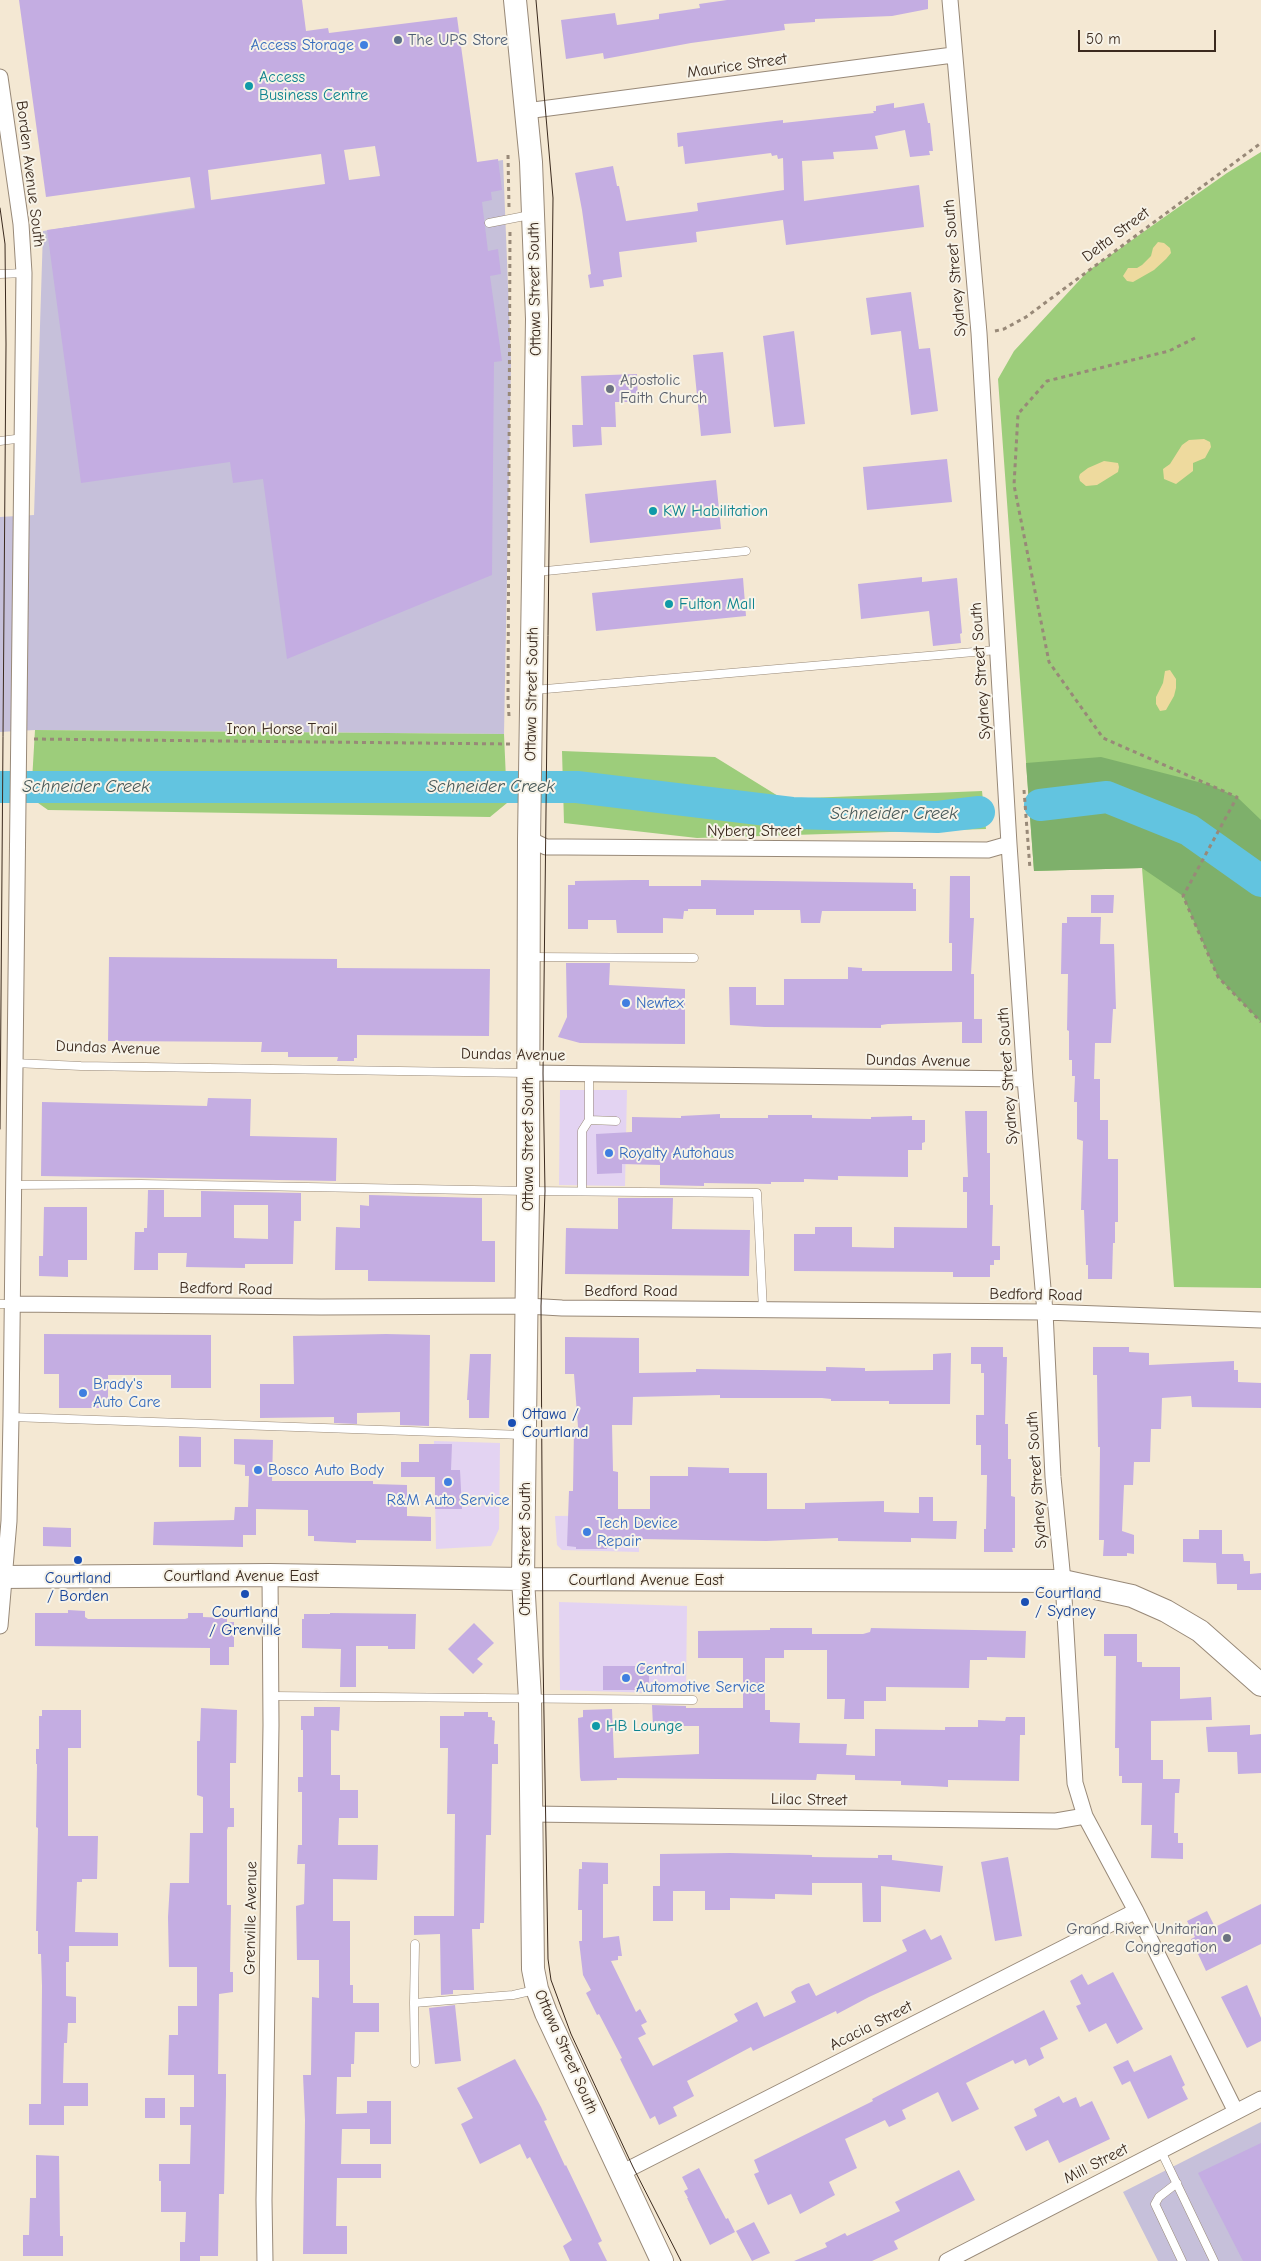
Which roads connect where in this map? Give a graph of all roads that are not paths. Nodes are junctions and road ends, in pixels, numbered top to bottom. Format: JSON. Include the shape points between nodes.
{"nodes":[{"id":1,"x":515,"y":0,"type":"edge"},
{"id":2,"x":950,"y":0,"type":"edge"},
{"id":3,"x":953,"y":55,"type":"junction"},
{"id":4,"x":0,"y":77,"type":"edge"},
{"id":5,"x":526,"y":112,"type":"junction"},
{"id":6,"x":534,"y":214,"type":"junction"},
{"id":7,"x":489,"y":223,"type":"dead end"},
{"id":8,"x":24,"y":273,"type":"junction"},
{"id":9,"x":0,"y":274,"type":"edge"},
{"id":10,"x":23,"y":438,"type":"junction"},
{"id":11,"x":0,"y":441,"type":"edge"},
{"id":12,"x":746,"y":551,"type":"dead end"},
{"id":13,"x":534,"y":572,"type":"junction"},
{"id":14,"x":997,"y":650,"type":"junction"},
{"id":15,"x":532,"y":690,"type":"junction"},
{"id":16,"x":529,"y":839,"type":"junction"},
{"id":17,"x":1009,"y":844,"type":"junction"},
{"id":18,"x":529,"y":957,"type":"junction"},
{"id":19,"x":694,"y":958,"type":"dead end"},
{"id":20,"x":7,"y":1063,"type":"edge"},
{"id":21,"x":528,"y":1073,"type":"junction"},
{"id":22,"x":589,"y":1073,"type":"junction"},
{"id":23,"x":1025,"y":1080,"type":"junction"},
{"id":24,"x":589,"y":1120,"type":"junction"},
{"id":25,"x":616,"y":1121,"type":"dead end"},
{"id":26,"x":14,"y":1185,"type":"junction"},
{"id":27,"x":528,"y":1191,"type":"junction"},
{"id":28,"x":582,"y":1191,"type":"junction"},
{"id":29,"x":6,"y":1304,"type":"edge"},
{"id":30,"x":527,"y":1306,"type":"junction"},
{"id":31,"x":763,"y":1310,"type":"junction"},
{"id":32,"x":1044,"y":1312,"type":"junction"},
{"id":33,"x":1261,"y":1320,"type":"edge"},
{"id":34,"x":11,"y":1417,"type":"junction"},
{"id":35,"x":525,"y":1435,"type":"junction"},
{"id":36,"x":270,"y":1575,"type":"junction"},
{"id":37,"x":2,"y":1577,"type":"edge"},
{"id":38,"x":523,"y":1580,"type":"junction"},
{"id":39,"x":1063,"y":1581,"type":"junction"},
{"id":40,"x":0,"y":1626,"type":"edge"},
{"id":41,"x":1261,"y":1685,"type":"edge"},
{"id":42,"x":271,"y":1696,"type":"junction"},
{"id":43,"x":530,"y":1699,"type":"junction"},
{"id":44,"x":693,"y":1700,"type":"dead end"},
{"id":45,"x":531,"y":1814,"type":"junction"},
{"id":46,"x":1085,"y":1816,"type":"junction"},
{"id":47,"x":1136,"y":1911,"type":"junction"},
{"id":48,"x":415,"y":1944,"type":"dead end"},
{"id":49,"x":537,"y":1989,"type":"junction"},
{"id":50,"x":414,"y":2003,"type":"junction"},
{"id":51,"x":415,"y":2063,"type":"dead end"},
{"id":52,"x":1261,"y":2100,"type":"edge"},
{"id":53,"x":1236,"y":2112,"type":"junction"},
{"id":54,"x":1161,"y":2151,"type":"junction"},
{"id":55,"x":621,"y":2173,"type":"junction"},
{"id":56,"x":1177,"y":2183,"type":"junction"},
{"id":57,"x":266,"y":2261,"type":"edge"},
{"id":58,"x":662,"y":2261,"type":"edge"},
{"id":59,"x":947,"y":2261,"type":"edge"},
{"id":60,"x":1182,"y":2261,"type":"edge"},
{"id":61,"x":1214,"y":2261,"type":"edge"}],
"edges":[{"from":1,"to":5,"type":"main road","name":"Ottawa Street South"},
{"from":2,"to":3,"type":"street","name":"Sydney Street South"},
{"from":3,"to":5,"type":"street","name":"Maurice Street"},
{"from":3,"to":14,"type":"street","name":"Sydney Street South","via":[[978,333]]},
{"from":4,"to":8,"type":"street","name":"Borden Avenue South","via":[[21,224]]},
{"from":5,"to":6,"type":"main road","name":"Ottawa Street South"},
{"from":6,"to":7,"type":"lane"},
{"from":6,"to":13,"type":"main road","name":"Ottawa Street South","via":[[537,319]]},
{"from":8,"to":9,"type":"lane"},
{"from":8,"to":10,"type":"street","name":"Borden Avenue South"},
{"from":10,"to":11,"type":"lane"},
{"from":10,"to":20,"type":"street","name":"Borden Avenue South","via":[[19,805]]},
{"from":12,"to":13,"type":"lane"},
{"from":13,"to":15,"type":"main road","name":"Ottawa Street South"},
{"from":14,"to":15,"type":"lane"},
{"from":14,"to":17,"type":"street","name":"Sydney Street South"},
{"from":15,"to":16,"type":"main road","name":"Ottawa Street South","via":[[524,752],[530,812]]},
{"from":16,"to":17,"type":"street","name":"Nyberg Street","via":[[546,847],[988,850]]},
{"from":16,"to":18,"type":"main road","name":"Ottawa Street South"},
{"from":17,"to":23,"type":"street","name":"Sydney Street South"},
{"from":18,"to":19,"type":"lane"},
{"from":18,"to":21,"type":"main road","name":"Ottawa Street South"},
{"from":20,"to":21,"type":"lane","name":"Dundas Avenue"},
{"from":20,"to":26,"type":"street","name":"Borden Avenue South"},
{"from":21,"to":22,"type":"street","name":"Dundas Avenue"},
{"from":21,"to":27,"type":"main road","name":"Ottawa Street South"},
{"from":22,"to":23,"type":"street","name":"Dundas Avenue"},
{"from":22,"to":24,"type":"lane"},
{"from":23,"to":32,"type":"street","name":"Sydney Street South"},
{"from":24,"to":25,"type":"lane"},
{"from":24,"to":28,"type":"lane","via":[[582,1130]]},
{"from":26,"to":27,"type":"lane"},
{"from":26,"to":29,"type":"street","name":"Borden Avenue South"},
{"from":27,"to":28,"type":"lane"},
{"from":27,"to":30,"type":"main road","name":"Ottawa Street South"},
{"from":28,"to":31,"type":"lane","via":[[757,1192]]},
{"from":29,"to":30,"type":"street","name":"Bedford Road"},
{"from":29,"to":34,"type":"street","name":"Borden Avenue South"},
{"from":30,"to":31,"type":"street","name":"Bedford Road"},
{"from":30,"to":35,"type":"main road","name":"Ottawa Street South"},
{"from":31,"to":32,"type":"street","name":"Bedford Road"},
{"from":32,"to":33,"type":"street","name":"Bedford Road"},
{"from":32,"to":39,"type":"street","name":"Sydney Street South","via":[[1053,1476]]},
{"from":34,"to":35,"type":"lane"},
{"from":34,"to":37,"type":"street","name":"Borden Avenue South","via":[[9,1521]]},
{"from":35,"to":38,"type":"main road","name":"Ottawa Street South"},
{"from":36,"to":37,"type":"main road","name":"Courtland Avenue East"},
{"from":36,"to":38,"type":"main road","name":"Courtland Avenue East"},
{"from":36,"to":42,"type":"street","name":"Grenville Avenue"},
{"from":37,"to":40,"type":"street","name":"Borden Avenue South"},
{"from":38,"to":39,"type":"main road","name":"Courtland Avenue East"},
{"from":38,"to":43,"type":"main road","name":"Ottawa Street South"},
{"from":39,"to":41,"type":"main road","name":"Courtland Avenue East","via":[[1132,1596],[1166,1611],[1200,1631]]},
{"from":39,"to":46,"type":"street","name":"Sydney Street South","via":[[1075,1783]]},
{"from":42,"to":43,"type":"lane"},
{"from":42,"to":57,"type":"street","name":"Grenville Avenue","via":[[264,2200]]},
{"from":43,"to":44,"type":"lane"},
{"from":43,"to":45,"type":"main road","name":"Ottawa Street South"},
{"from":45,"to":46,"type":"street","name":"Lilac Street","via":[[1056,1821]]},
{"from":45,"to":49,"type":"main road","name":"Ottawa Street South","via":[[533,1969]]},
{"from":46,"to":47,"type":"street","name":"Sydney Street South"},
{"from":47,"to":53,"type":"street","name":"Sydney Street South"},
{"from":47,"to":55,"type":"street","name":"Acacia Street"},
{"from":48,"to":50,"type":"lane"},
{"from":49,"to":50,"type":"lane","via":[[513,1995]]},
{"from":49,"to":55,"type":"main road","name":"Ottawa Street South"},
{"from":50,"to":51,"type":"lane"},
{"from":52,"to":53,"type":"street","name":"Mill Street"},
{"from":53,"to":54,"type":"street","name":"Mill Street"},
{"from":54,"to":56,"type":"lane"},
{"from":54,"to":59,"type":"street","name":"Mill Street"},
{"from":55,"to":58,"type":"main road","name":"Ottawa Street South"},
{"from":56,"to":60,"type":"lane","via":[[1155,2204]]},
{"from":56,"to":61,"type":"lane"}]}
